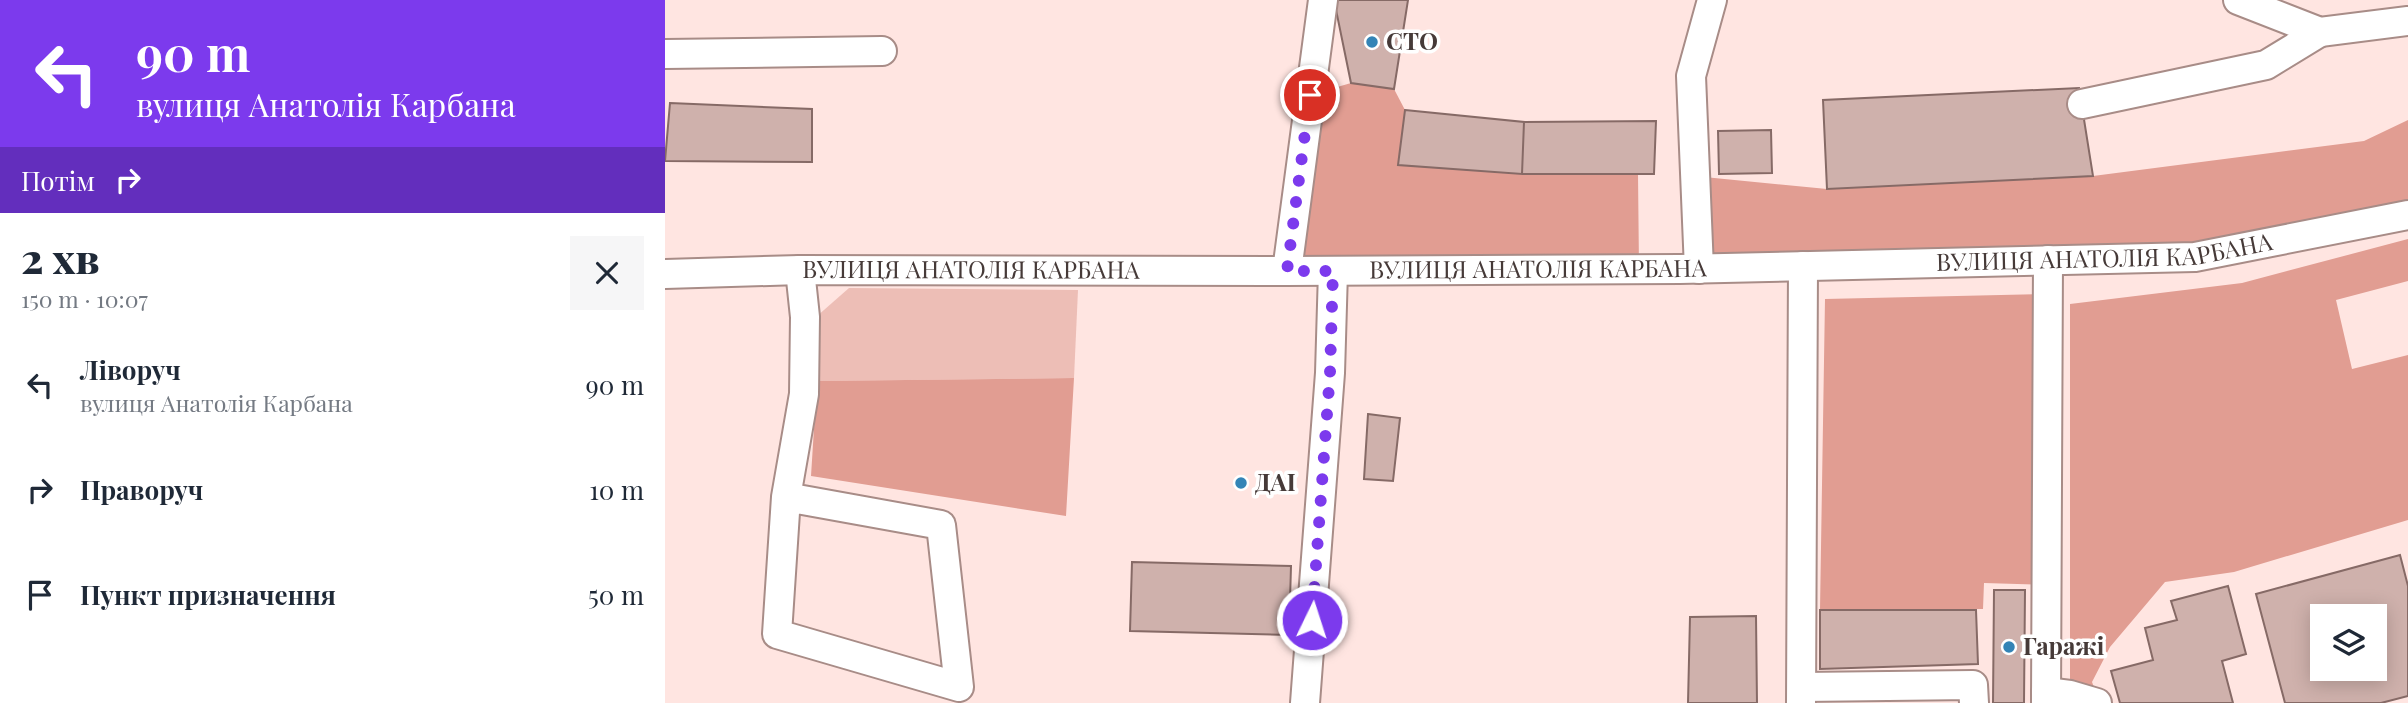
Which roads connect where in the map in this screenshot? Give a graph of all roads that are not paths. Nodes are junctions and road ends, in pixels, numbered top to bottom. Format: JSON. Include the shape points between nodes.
{"nodes":[{"id":1,"x":1323,"y":0,"type":"edge"},
{"id":2,"x":1712,"y":0,"type":"edge"},
{"id":3,"x":2238,"y":0,"type":"edge"},
{"id":4,"x":2408,"y":20,"type":"edge"},
{"id":5,"x":2320,"y":32,"type":"junction"},
{"id":6,"x":882,"y":51,"type":"dead end"},
{"id":7,"x":665,"y":54,"type":"edge"},
{"id":8,"x":2082,"y":104,"type":"dead end"},
{"id":9,"x":2408,"y":215,"type":"edge"},
{"id":10,"x":2048,"y":260,"type":"junction"},
{"id":11,"x":1803,"y":267,"type":"junction"},
{"id":12,"x":1699,"y":269,"type":"junction"},
{"id":13,"x":800,"y":270,"type":"junction"},
{"id":14,"x":1287,"y":271,"type":"junction"},
{"id":15,"x":1333,"y":271,"type":"junction"},
{"id":16,"x":665,"y":274,"type":"edge"},
{"id":17,"x":786,"y":497,"type":"junction"},
{"id":18,"x":1802,"y":695,"type":"edge"},
{"id":19,"x":2046,"y":697,"type":"edge"},
{"id":20,"x":1305,"y":703,"type":"edge"},
{"id":21,"x":1974,"y":703,"type":"edge"},
{"id":22,"x":2097,"y":703,"type":"edge"}],
"edges":[{"from":1,"to":14,"type":"street"},
{"from":2,"to":12,"type":"street","via":[[1692,76]]},
{"from":3,"to":5,"type":"street"},
{"from":4,"to":5,"type":"street"},
{"from":5,"to":8,"type":"street","via":[[2266,65]]},
{"from":6,"to":7,"type":"street"},
{"from":9,"to":10,"type":"street","name":"ВУЛИЦЯ АНАТОЛІЯ КАРБАНА","via":[[2195,257]]},
{"from":10,"to":11,"type":"street","name":"ВУЛИЦЯ АНАТОЛІЯ КАРБАНА"},
{"from":10,"to":19,"type":"street"},
{"from":11,"to":12,"type":"street","name":"ВУЛИЦЯ АНАТОЛІЯ КАРБАНА"},
{"from":11,"to":18,"type":"street"},
{"from":12,"to":15,"type":"street","name":"ВУЛИЦЯ АНАТОЛІЯ КАРБАНА"},
{"from":13,"to":14,"type":"street","name":"ВУЛИЦЯ АНАТОЛІЯ КАРБАНА"},
{"from":13,"to":16,"type":"street","name":"ВУЛИЦЯ АНАТОЛІЯ КАРБАНА"},
{"from":13,"to":17,"type":"street","via":[[804,394]]},
{"from":14,"to":15,"type":"street","name":"ВУЛИЦЯ АНАТОЛІЯ КАРБАНА"},
{"from":15,"to":20,"type":"street","via":[[1330,373]]},
{"from":17,"to":17,"type":"street","via":[[777,634],[960,687],[941,525]]},
{"from":18,"to":21,"type":"street","via":[[1973,685]]},
{"from":19,"to":22,"type":"street","via":[[2070,695]]}]}
